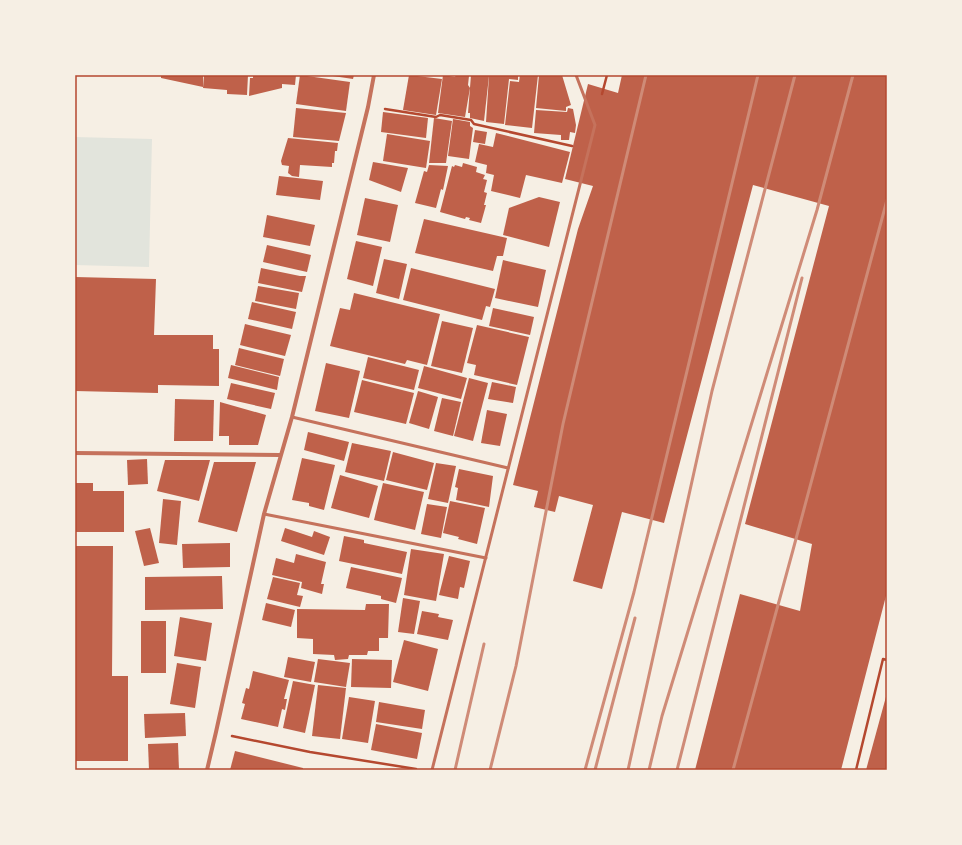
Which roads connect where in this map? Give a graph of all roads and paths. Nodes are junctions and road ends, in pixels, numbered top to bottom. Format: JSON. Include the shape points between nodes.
{"nodes":[{"id":1,"x":374,"y":75,"type":"edge"},
{"id":2,"x":576,"y":75,"type":"edge"},
{"id":3,"x":368,"y":107,"type":"junction"},
{"id":4,"x":588,"y":150,"type":"junction"},
{"id":5,"x":292,"y":417,"type":"junction"},
{"id":6,"x":75,"y":453,"type":"edge"},
{"id":7,"x":280,"y":455,"type":"junction"},
{"id":8,"x":508,"y":468,"type":"junction"},
{"id":9,"x":264,"y":514,"type":"junction"},
{"id":10,"x":486,"y":558,"type":"junction"},
{"id":11,"x":887,"y":660,"type":"edge"},
{"id":12,"x":216,"y":732,"type":"junction"},
{"id":13,"x":207,"y":770,"type":"edge"},
{"id":14,"x":422,"y":770,"type":"edge"},
{"id":15,"x":432,"y":770,"type":"edge"},
{"id":16,"x":856,"y":770,"type":"edge"}],
"edges":[{"from":1,"to":3,"type":"street"},
{"from":2,"to":4,"type":"lane","via":[[595,125]]},
{"from":3,"to":4,"type":"path","via":[[471,120],[474,124]]},
{"from":3,"to":5,"type":"street"},
{"from":4,"to":8,"type":"lane"},
{"from":5,"to":7,"type":"street"},
{"from":5,"to":8,"type":"lane"},
{"from":6,"to":7,"type":"street"},
{"from":7,"to":9,"type":"street"},
{"from":8,"to":10,"type":"lane"},
{"from":9,"to":10,"type":"lane"},
{"from":9,"to":12,"type":"street"},
{"from":10,"to":15,"type":"lane"},
{"from":11,"to":16,"type":"path","via":[[883,658]]},
{"from":12,"to":13,"type":"street"},
{"from":12,"to":14,"type":"path","via":[[310,752]]}]}
